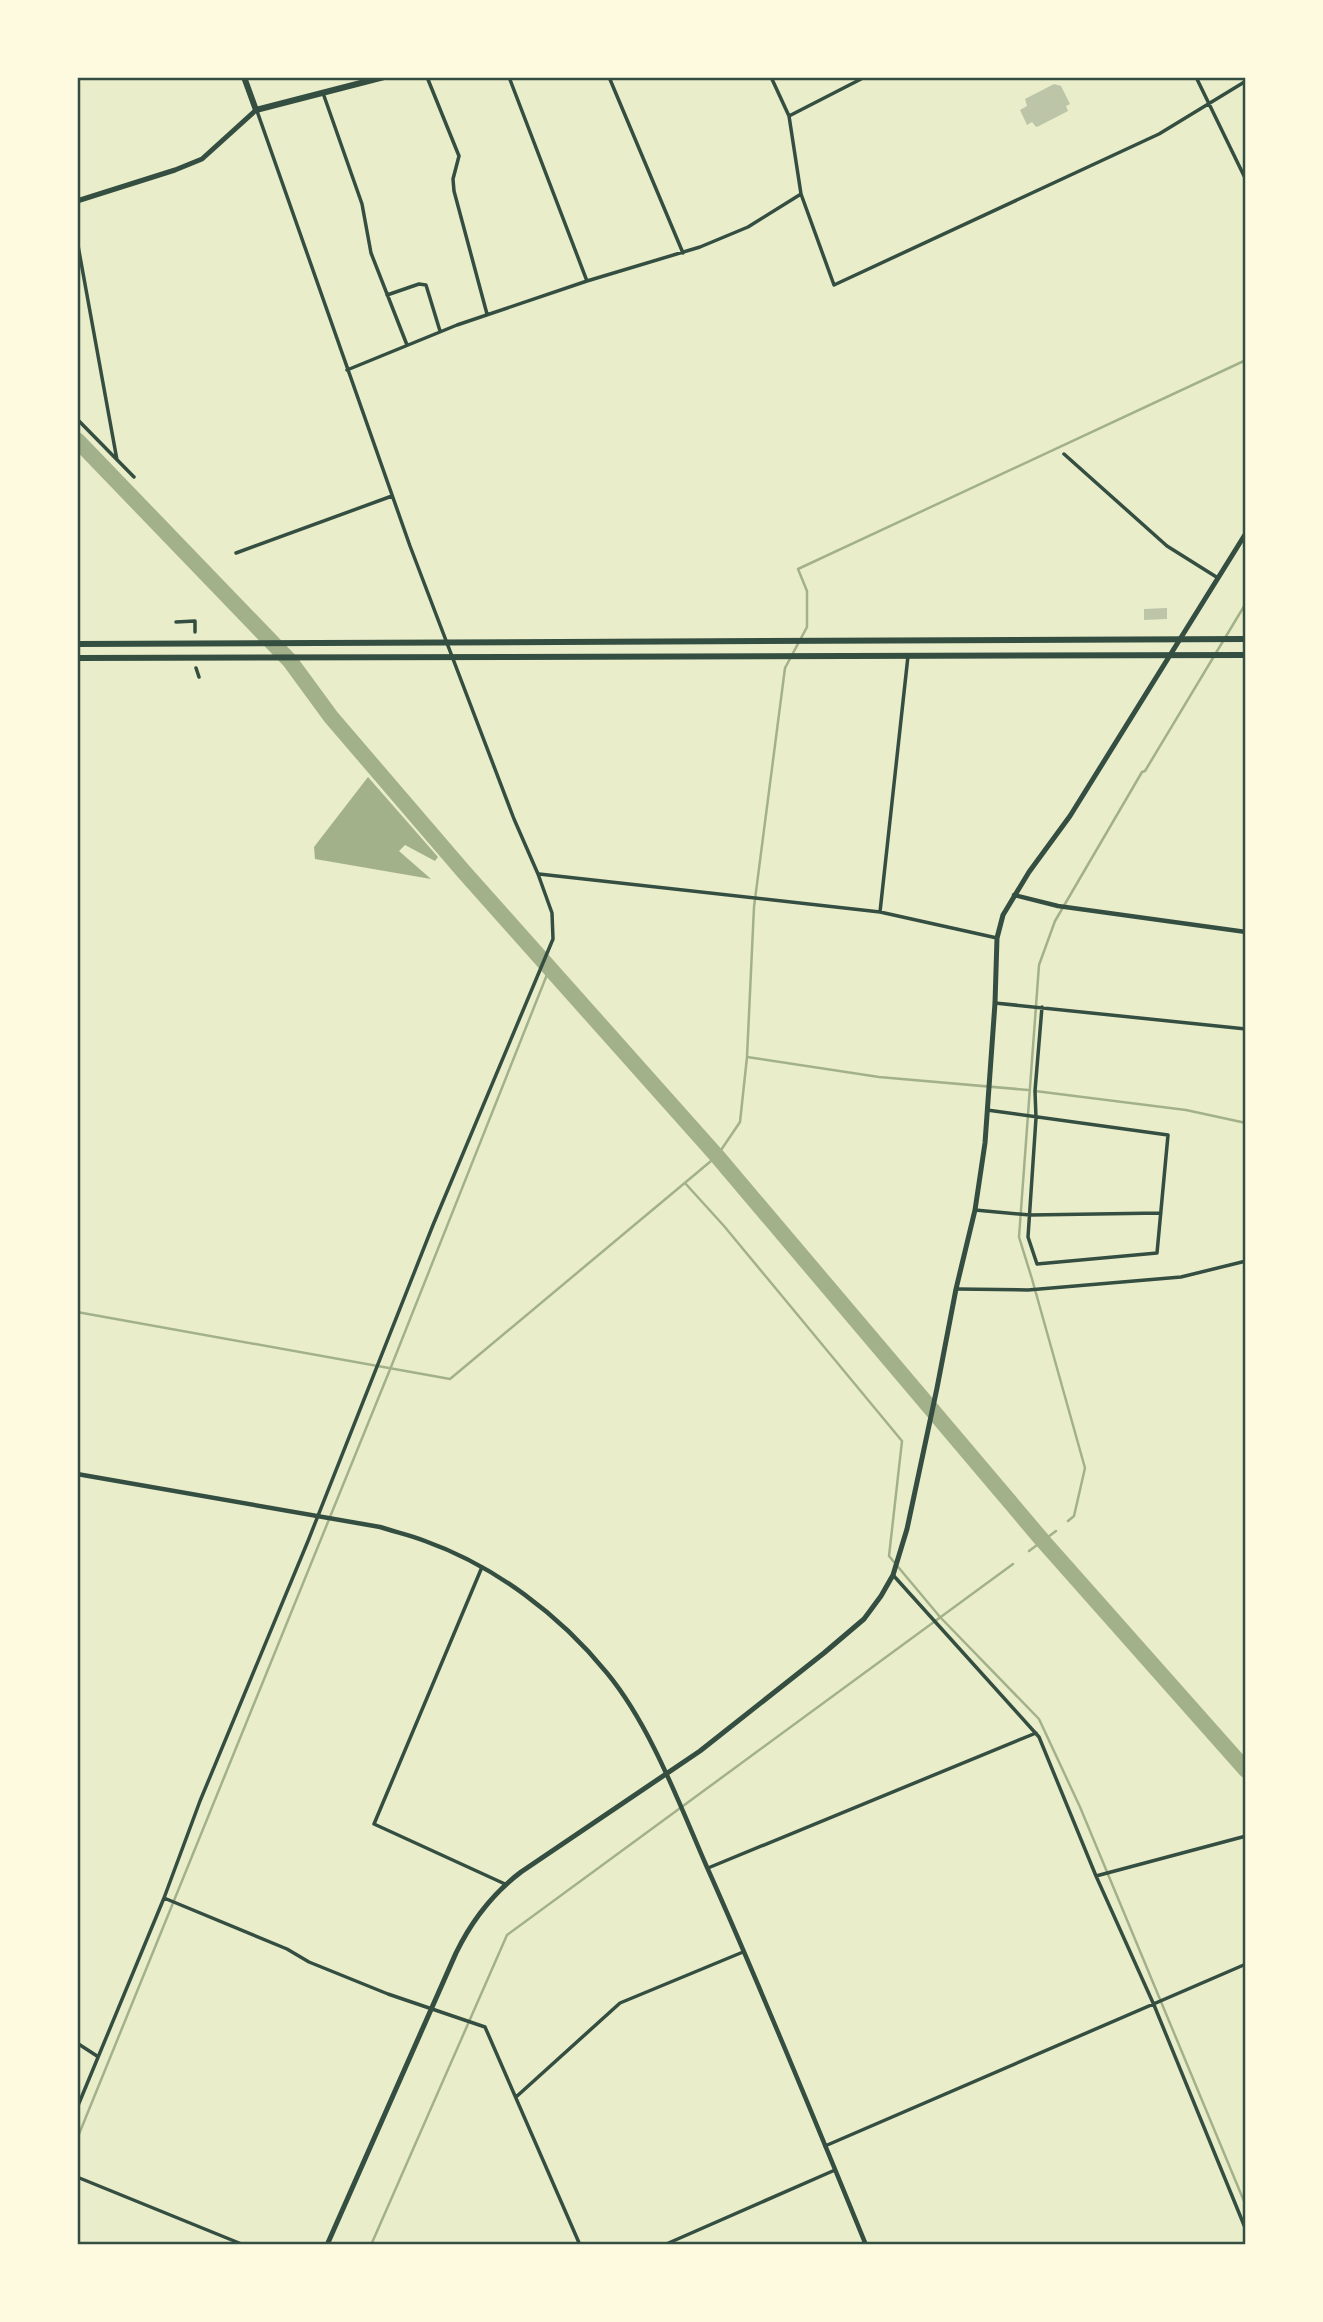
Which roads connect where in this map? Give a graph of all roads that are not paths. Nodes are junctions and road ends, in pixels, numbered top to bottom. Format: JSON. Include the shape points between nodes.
{"nodes":[{"id":1,"x":244,"y":77,"type":"edge"},
{"id":2,"x":384,"y":77,"type":"edge"},
{"id":3,"x":427,"y":77,"type":"edge"},
{"id":4,"x":509,"y":77,"type":"edge"},
{"id":5,"x":609,"y":77,"type":"edge"},
{"id":6,"x":771,"y":77,"type":"edge"},
{"id":7,"x":865,"y":77,"type":"edge"},
{"id":8,"x":1196,"y":77,"type":"edge"},
{"id":9,"x":1246,"y":81,"type":"edge"},
{"id":10,"x":323,"y":93,"type":"junction"},
{"id":11,"x":1209,"y":104,"type":"junction"},
{"id":12,"x":256,"y":110,"type":"junction"},
{"id":13,"x":789,"y":116,"type":"junction"},
{"id":14,"x":1246,"y":180,"type":"edge"},
{"id":15,"x":801,"y":194,"type":"junction"},
{"id":16,"x":77,"y":201,"type":"edge"},
{"id":17,"x":77,"y":240,"type":"edge"},
{"id":18,"x":683,"y":253,"type":"junction"},
{"id":19,"x":587,"y":281,"type":"junction"},
{"id":20,"x":387,"y":295,"type":"junction"},
{"id":21,"x":487,"y":314,"type":"junction"},
{"id":22,"x":440,"y":331,"type":"junction"},
{"id":23,"x":407,"y":345,"type":"junction"},
{"id":24,"x":347,"y":371,"type":"junction"},
{"id":25,"x":77,"y":419,"type":"edge"},
{"id":26,"x":1064,"y":454,"type":"dead end"},
{"id":27,"x":117,"y":460,"type":"junction"},
{"id":28,"x":134,"y":477,"type":"dead end"},
{"id":29,"x":392,"y":496,"type":"junction"},
{"id":30,"x":1246,"y":533,"type":"edge"},
{"id":31,"x":236,"y":553,"type":"dead end"},
{"id":32,"x":1218,"y":578,"type":"junction"},
{"id":33,"x":176,"y":622,"type":"dead end"},
{"id":34,"x":195,"y":632,"type":"dead end"},
{"id":35,"x":1181,"y":639,"type":"junction"},
{"id":36,"x":1246,"y":639,"type":"edge"},
{"id":37,"x":447,"y":642,"type":"junction"},
{"id":38,"x":77,"y":644,"type":"edge"},
{"id":39,"x":1246,"y":654,"type":"edge"},
{"id":40,"x":1171,"y":655,"type":"junction"},
{"id":41,"x":908,"y":656,"type":"junction"},
{"id":42,"x":77,"y":658,"type":"edge"},
{"id":43,"x":454,"y":659,"type":"junction"},
{"id":44,"x":196,"y":668,"type":"dead end"},
{"id":45,"x":199,"y":677,"type":"dead end"},
{"id":46,"x":538,"y":874,"type":"junction"},
{"id":47,"x":1014,"y":895,"type":"junction"},
{"id":48,"x":880,"y":912,"type":"junction"},
{"id":49,"x":1246,"y":932,"type":"edge"},
{"id":50,"x":997,"y":938,"type":"junction"},
{"id":51,"x":995,"y":1003,"type":"junction"},
{"id":52,"x":1042,"y":1007,"type":"junction"},
{"id":53,"x":1246,"y":1029,"type":"edge"},
{"id":54,"x":986,"y":1110,"type":"junction"},
{"id":55,"x":1036,"y":1118,"type":"junction"},
{"id":56,"x":975,"y":1210,"type":"junction"},
{"id":57,"x":1161,"y":1213,"type":"junction"},
{"id":58,"x":1030,"y":1215,"type":"junction"},
{"id":59,"x":1246,"y":1261,"type":"edge"},
{"id":60,"x":956,"y":1289,"type":"junction"},
{"id":61,"x":77,"y":1474,"type":"edge"},
{"id":62,"x":317,"y":1516,"type":"junction"},
{"id":63,"x":482,"y":1567,"type":"junction"},
{"id":64,"x":893,"y":1575,"type":"junction"},
{"id":65,"x":1036,"y":1733,"type":"junction"},
{"id":66,"x":667,"y":1774,"type":"junction"},
{"id":67,"x":1246,"y":1836,"type":"edge"},
{"id":68,"x":708,"y":1868,"type":"junction"},
{"id":69,"x":1096,"y":1876,"type":"junction"},
{"id":70,"x":505,"y":1884,"type":"junction"},
{"id":71,"x":164,"y":1898,"type":"junction"},
{"id":72,"x":745,"y":1951,"type":"junction"},
{"id":73,"x":1246,"y":1965,"type":"edge"},
{"id":74,"x":1154,"y":2005,"type":"junction"},
{"id":75,"x":431,"y":2008,"type":"junction"},
{"id":76,"x":77,"y":2043,"type":"edge"},
{"id":77,"x":97,"y":2056,"type":"junction"},
{"id":78,"x":516,"y":2097,"type":"junction"},
{"id":79,"x":77,"y":2108,"type":"edge"},
{"id":80,"x":825,"y":2146,"type":"junction"},
{"id":81,"x":835,"y":2170,"type":"junction"},
{"id":82,"x":77,"y":2177,"type":"edge"},
{"id":83,"x":1244,"y":2220,"type":"edge"},
{"id":84,"x":1246,"y":2230,"type":"edge"},
{"id":85,"x":244,"y":2245,"type":"edge"},
{"id":86,"x":327,"y":2245,"type":"edge"},
{"id":87,"x":580,"y":2245,"type":"edge"},
{"id":88,"x":664,"y":2245,"type":"edge"},
{"id":89,"x":866,"y":2245,"type":"edge"}],
"edges":[{"from":1,"to":12,"type":"main road"},
{"from":2,"to":10,"type":"main road"},
{"from":3,"to":21,"type":"street","via":[[459,156],[454,191]]},
{"from":4,"to":19,"type":"street"},
{"from":5,"to":18,"type":"street"},
{"from":6,"to":13,"type":"street"},
{"from":7,"to":13,"type":"street"},
{"from":8,"to":11,"type":"street"},
{"from":9,"to":11,"type":"street"},
{"from":10,"to":12,"type":"main road"},
{"from":10,"to":20,"type":"street","via":[[362,204],[371,253]]},
{"from":11,"to":14,"type":"street"},
{"from":11,"to":15,"type":"street","via":[[1159,134],[835,285]]},
{"from":12,"to":16,"type":"main road","via":[[202,159]]},
{"from":12,"to":24,"type":"street"},
{"from":13,"to":15,"type":"street"},
{"from":15,"to":18,"type":"street","via":[[732,235]]},
{"from":17,"to":27,"type":"street"},
{"from":18,"to":19,"type":"street"},
{"from":19,"to":21,"type":"street"},
{"from":20,"to":22,"type":"street","via":[[426,285]]},
{"from":20,"to":23,"type":"street"},
{"from":21,"to":22,"type":"street"},
{"from":22,"to":23,"type":"street"},
{"from":23,"to":24,"type":"street"},
{"from":24,"to":29,"type":"street"},
{"from":25,"to":27,"type":"street"},
{"from":26,"to":32,"type":"street","via":[[1167,546]]},
{"from":27,"to":28,"type":"street"},
{"from":29,"to":31,"type":"street"},
{"from":29,"to":37,"type":"street"},
{"from":30,"to":32,"type":"main road"},
{"from":32,"to":35,"type":"main road"},
{"from":33,"to":34,"type":"street","via":[[195,621]]},
{"from":35,"to":36,"type":"main road"},
{"from":35,"to":37,"type":"main road"},
{"from":35,"to":40,"type":"main road"},
{"from":37,"to":38,"type":"main road"},
{"from":37,"to":43,"type":"street"},
{"from":39,"to":40,"type":"main road"},
{"from":40,"to":41,"type":"main road"},
{"from":40,"to":47,"type":"main road","via":[[1070,816]]},
{"from":41,"to":43,"type":"main road"},
{"from":41,"to":48,"type":"street"},
{"from":42,"to":43,"type":"main road"},
{"from":43,"to":46,"type":"street"},
{"from":44,"to":45,"type":"street"},
{"from":46,"to":48,"type":"street"},
{"from":46,"to":62,"type":"street","via":[[552,913],[553,939]]},
{"from":47,"to":49,"type":"street","via":[[1058,906]]},
{"from":47,"to":50,"type":"main road"},
{"from":48,"to":50,"type":"street"},
{"from":50,"to":51,"type":"main road"},
{"from":51,"to":52,"type":"street"},
{"from":51,"to":54,"type":"main road"},
{"from":52,"to":53,"type":"street"},
{"from":52,"to":55,"type":"street"},
{"from":54,"to":55,"type":"street"},
{"from":54,"to":56,"type":"main road"},
{"from":55,"to":57,"type":"street","via":[[1168,1135]]},
{"from":55,"to":58,"type":"street"},
{"from":56,"to":58,"type":"street"},
{"from":56,"to":60,"type":"main road"},
{"from":57,"to":58,"type":"street"},
{"from":57,"to":58,"type":"street","via":[[1157,1253],[1037,1264],[1028,1237]]},
{"from":59,"to":60,"type":"street","via":[[1181,1278],[1028,1290]]},
{"from":60,"to":64,"type":"main road","via":[[907,1529]]},
{"from":61,"to":62,"type":"street"},
{"from":62,"to":63,"type":"street","via":[[426,1541]]},
{"from":62,"to":71,"type":"street"},
{"from":63,"to":66,"type":"street","via":[[561,1623],[608,1674]]},
{"from":63,"to":70,"type":"street","via":[[374,1824]]},
{"from":64,"to":65,"type":"street"},
{"from":64,"to":66,"type":"main road","via":[[864,1619]]},
{"from":65,"to":68,"type":"street"},
{"from":65,"to":69,"type":"street"},
{"from":66,"to":68,"type":"street"},
{"from":66,"to":70,"type":"main road"},
{"from":67,"to":69,"type":"street"},
{"from":68,"to":72,"type":"street"},
{"from":69,"to":74,"type":"street"},
{"from":70,"to":75,"type":"main road","via":[[467,1931]]},
{"from":71,"to":75,"type":"street","via":[[309,1962]]},
{"from":71,"to":77,"type":"street"},
{"from":72,"to":78,"type":"street","via":[[620,2003]]},
{"from":72,"to":80,"type":"street"},
{"from":73,"to":74,"type":"street"},
{"from":74,"to":80,"type":"street"},
{"from":74,"to":83,"type":"street"},
{"from":75,"to":78,"type":"street","via":[[485,2027]]},
{"from":75,"to":86,"type":"main road"},
{"from":76,"to":77,"type":"street"},
{"from":77,"to":79,"type":"street"},
{"from":78,"to":87,"type":"street"},
{"from":80,"to":81,"type":"street"},
{"from":81,"to":88,"type":"street"},
{"from":81,"to":89,"type":"street"},
{"from":82,"to":85,"type":"street"},
{"from":83,"to":84,"type":"street"}]}
